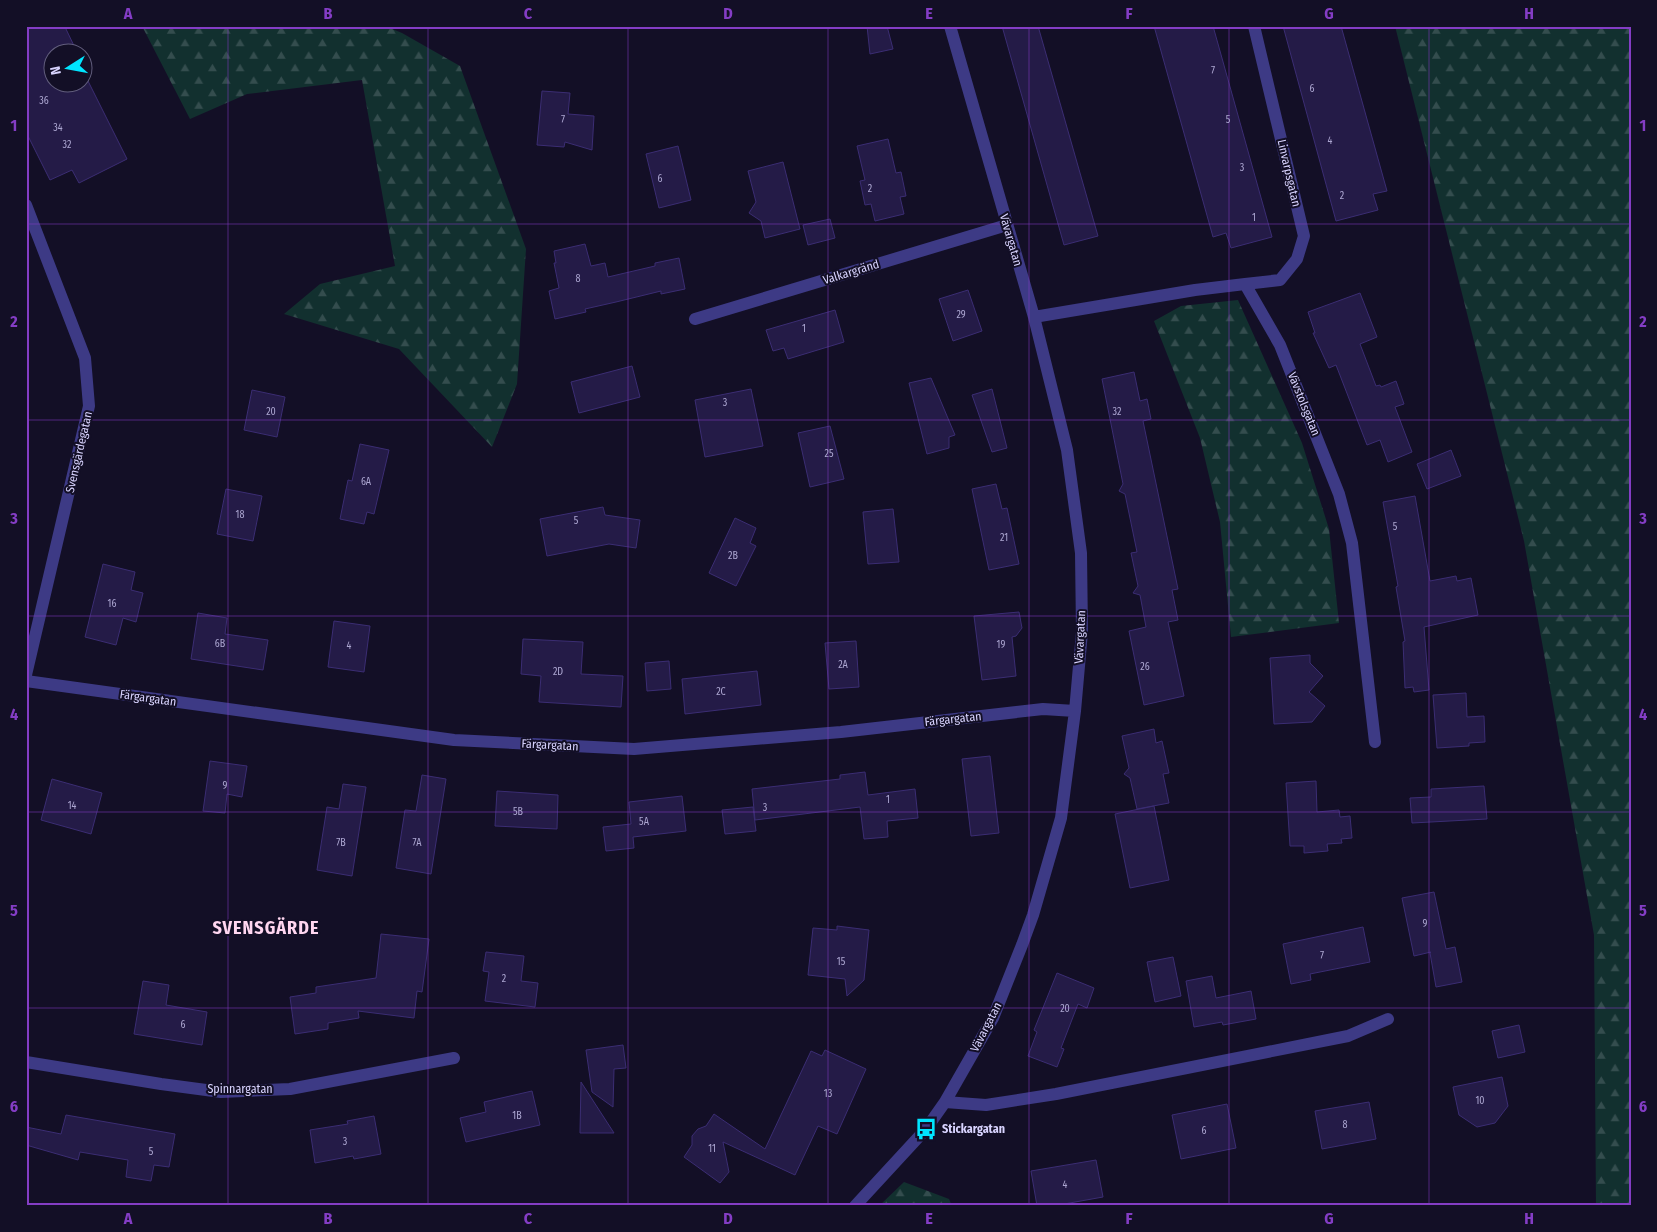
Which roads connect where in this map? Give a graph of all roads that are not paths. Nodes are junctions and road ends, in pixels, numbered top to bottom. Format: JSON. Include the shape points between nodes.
{"nodes":[{"id":1,"x":950,"y":26,"type":"edge"},
{"id":2,"x":1254,"y":26,"type":"edge"},
{"id":3,"x":26,"y":205,"type":"edge"},
{"id":4,"x":1007,"y":225,"type":"junction"},
{"id":5,"x":1245,"y":284,"type":"junction"},
{"id":6,"x":1034,"y":317,"type":"junction"},
{"id":7,"x":694,"y":319,"type":"dead end"},
{"id":8,"x":26,"y":675,"type":"edge"},
{"id":9,"x":26,"y":681,"type":"edge"},
{"id":10,"x":1075,"y":711,"type":"junction"},
{"id":11,"x":1375,"y":742,"type":"dead end"},
{"id":12,"x":1388,"y":1019,"type":"dead end"},
{"id":13,"x":454,"y":1058,"type":"dead end"},
{"id":14,"x":26,"y":1062,"type":"edge"},
{"id":15,"x":945,"y":1102,"type":"junction"},
{"id":16,"x":855,"y":1206,"type":"edge"}],
"edges":[{"from":1,"to":4,"type":"street","name":"Vävargatan"},
{"from":2,"to":5,"type":"street","name":"Linvarpsgatan","via":[[1304,236],[1297,259],[1280,280]]},
{"from":3,"to":8,"type":"street","name":"Svensgärdegatan","via":[[86,358],[90,406]]},
{"from":4,"to":6,"type":"street","name":"Vävargatan"},
{"from":4,"to":7,"type":"street","name":"Valkargränd"},
{"from":5,"to":6,"type":"street"},
{"from":5,"to":11,"type":"street","name":"Vävstolsgatan","via":[[1280,345],[1339,494],[1352,543]]},
{"from":6,"to":10,"type":"street","name":"Vävargatan","via":[[1067,450],[1081,553],[1082,632]]},
{"from":9,"to":10,"type":"street","name":"Färgargatan","via":[[454,740],[634,748],[841,732],[1043,709]]},
{"from":10,"to":15,"type":"street","name":"Vävargatan","via":[[1061,818],[1033,915],[993,1018]]},
{"from":12,"to":15,"type":"street","via":[[1348,1036],[1056,1094],[986,1105]]},
{"from":13,"to":14,"type":"street","name":"Spinnargatan","via":[[290,1089],[221,1092]]},
{"from":15,"to":16,"type":"street","name":"Vävargatan","via":[[926,1129]]}]}
